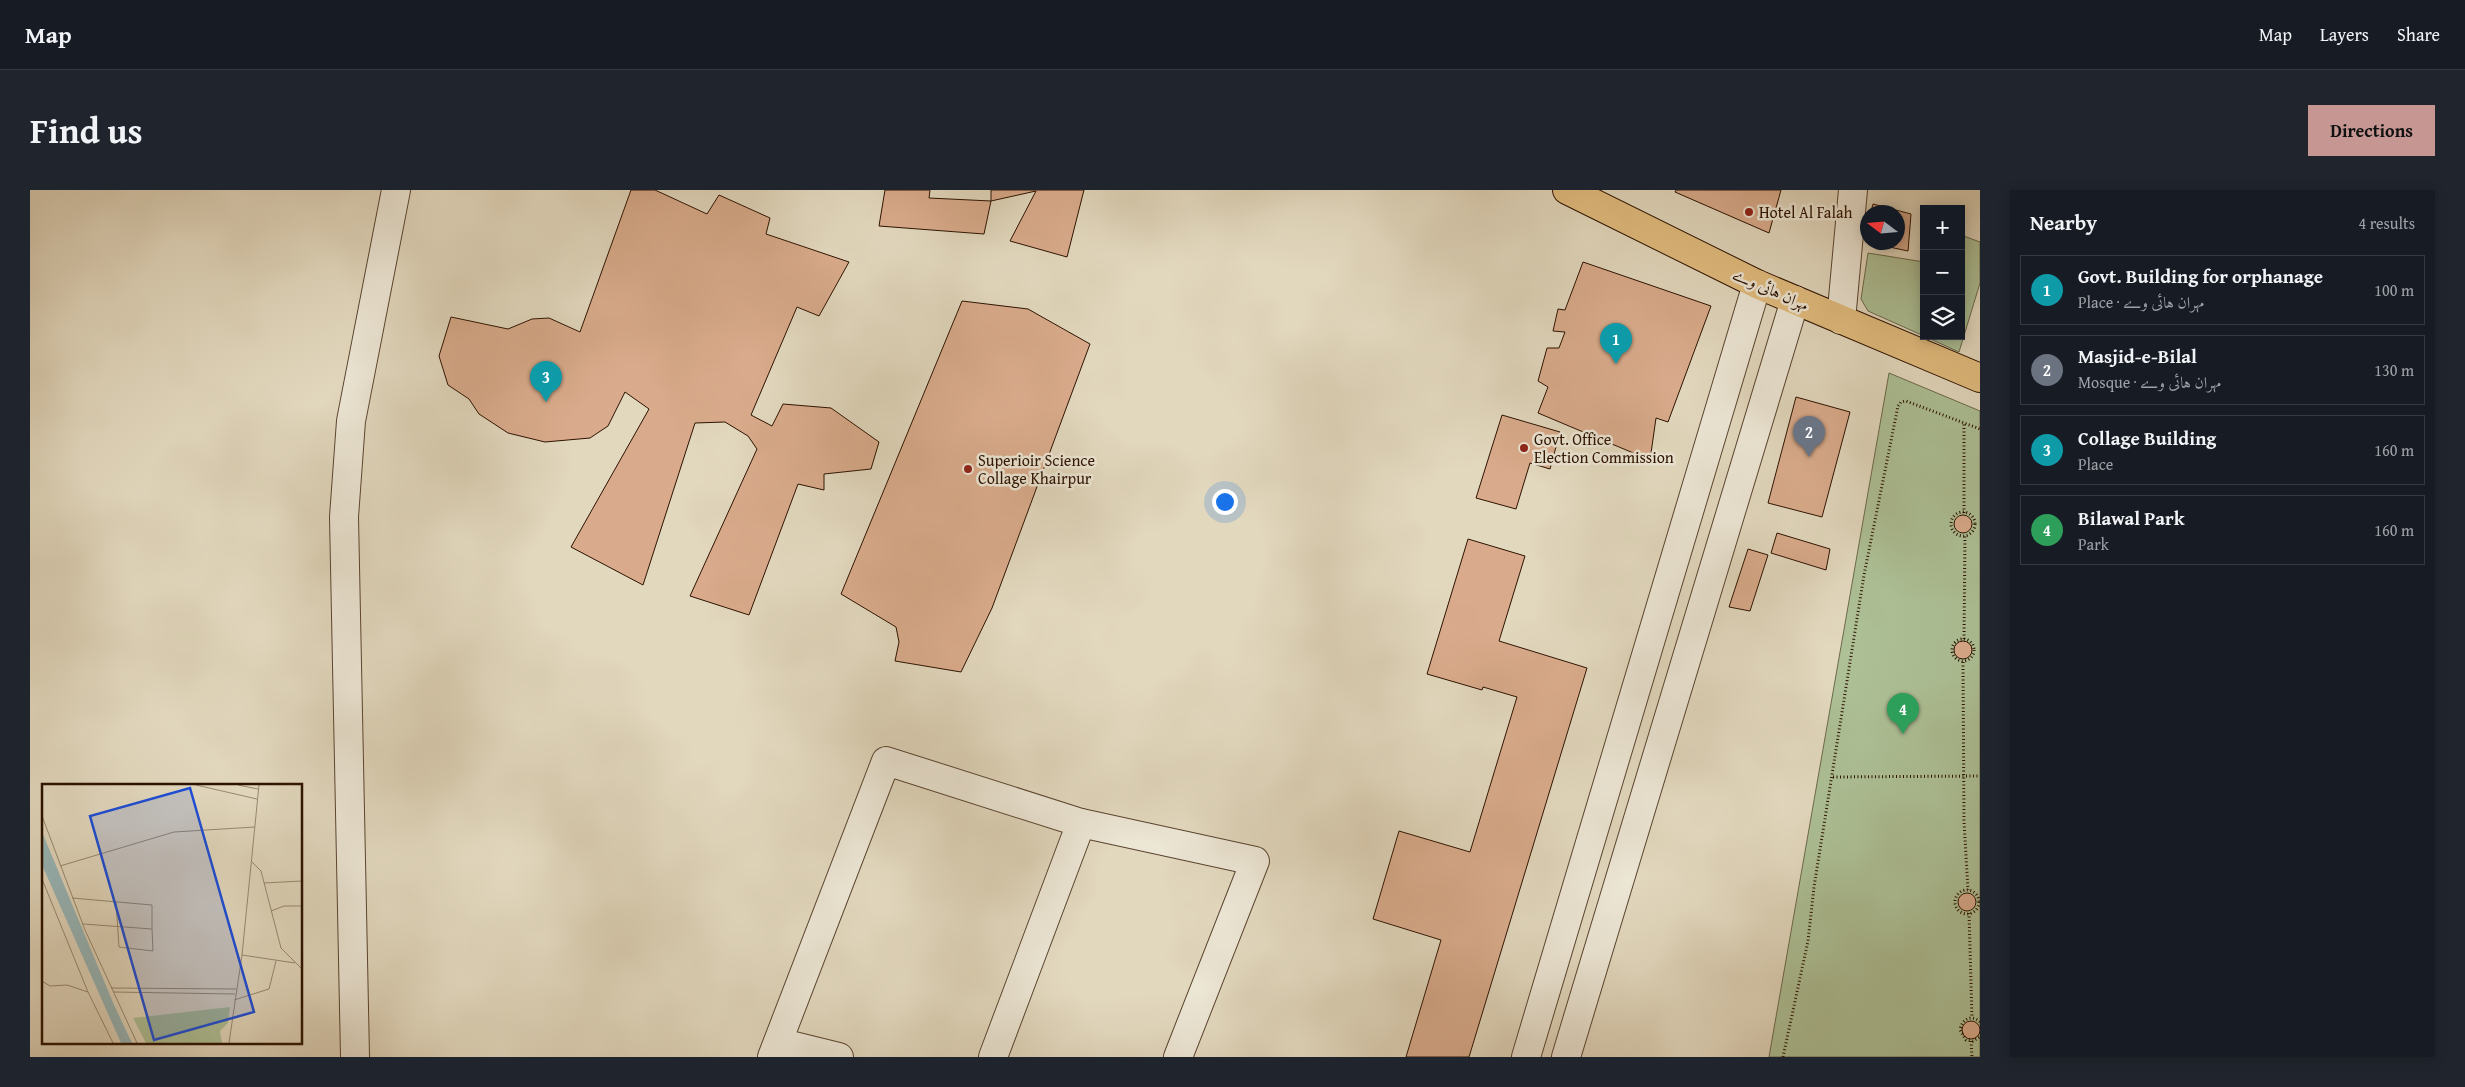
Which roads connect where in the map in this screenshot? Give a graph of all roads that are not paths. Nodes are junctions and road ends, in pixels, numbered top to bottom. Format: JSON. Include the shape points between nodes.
{"nodes":[{"id":1,"x":396,"y":190,"type":"edge"},
{"id":2,"x":1567,"y":190,"type":"edge"},
{"id":3,"x":1853,"y":190,"type":"edge"},
{"id":4,"x":1758,"y":284,"type":"junction"},
{"id":5,"x":1795,"y":300,"type":"junction"},
{"id":6,"x":1842,"y":320,"type":"junction"},
{"id":7,"x":1980,"y":378,"type":"edge"},
{"id":8,"x":1081,"y":823,"type":"junction"},
{"id":9,"x":775,"y":1050,"type":"edge"},
{"id":10,"x":355,"y":1057,"type":"edge"},
{"id":11,"x":840,"y":1057,"type":"edge"},
{"id":12,"x":993,"y":1057,"type":"edge"},
{"id":13,"x":1178,"y":1057,"type":"edge"},
{"id":14,"x":1526,"y":1057,"type":"edge"},
{"id":15,"x":1566,"y":1057,"type":"edge"}],
"edges":[{"from":1,"to":10,"type":"street","via":[[351,421],[344,517]]},
{"from":2,"to":4,"type":"main road","name":"مہران ہائی وے"},
{"from":3,"to":6,"type":"street"},
{"from":4,"to":5,"type":"main road","name":"مہران ہائی وے"},
{"from":4,"to":14,"type":"street"},
{"from":5,"to":6,"type":"main road","name":"مہران ہائی وے"},
{"from":5,"to":15,"type":"street"},
{"from":6,"to":7,"type":"main road","name":"مہران ہائی وے"},
{"from":8,"to":9,"type":"street","via":[[886,761]]},
{"from":8,"to":12,"type":"street"},
{"from":8,"to":13,"type":"street","via":[[1255,861]]},
{"from":9,"to":11,"type":"street"}]}
